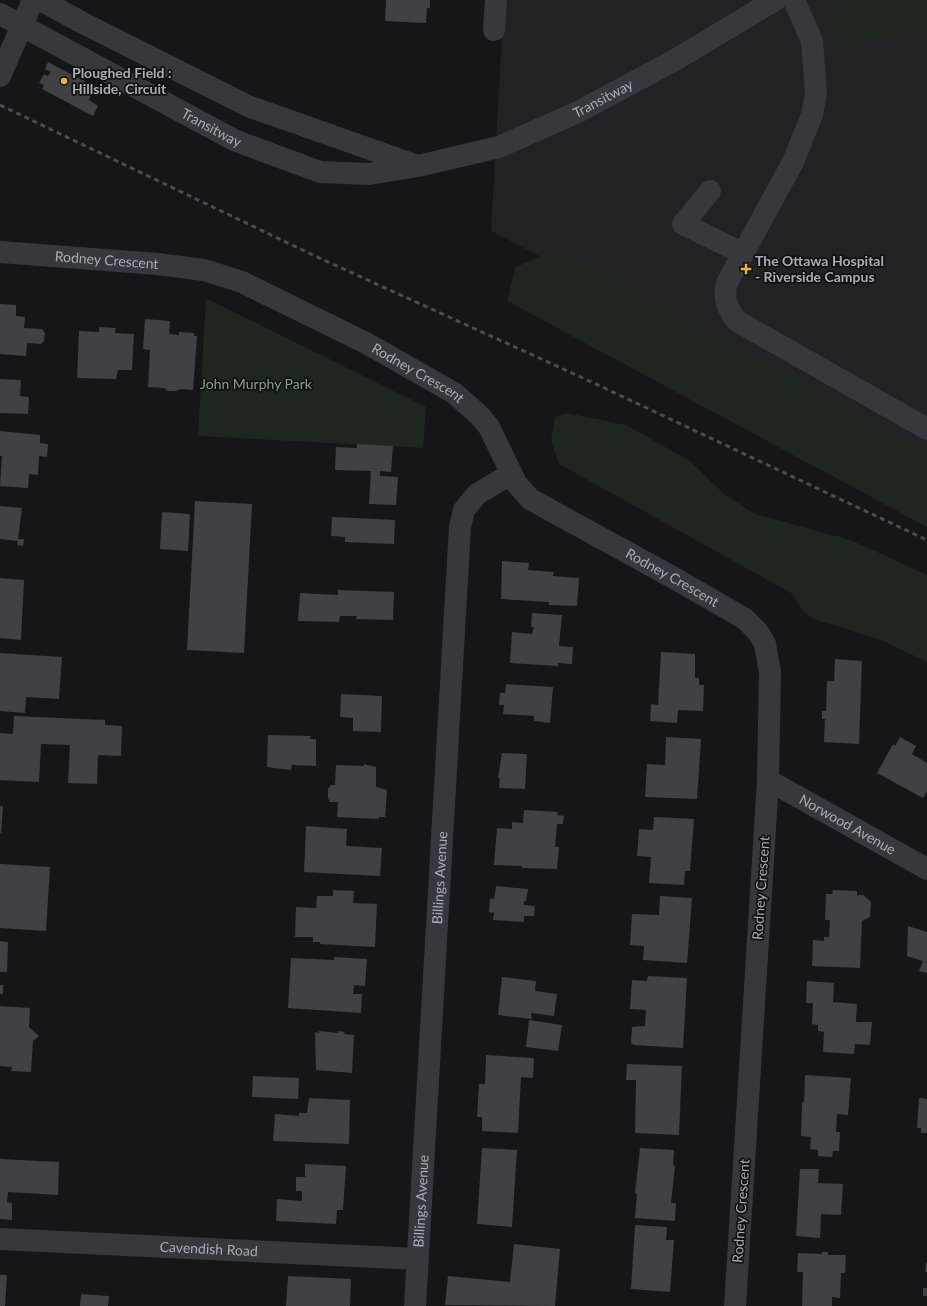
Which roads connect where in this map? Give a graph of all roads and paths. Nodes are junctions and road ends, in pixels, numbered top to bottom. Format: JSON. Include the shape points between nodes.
{"nodes":[{"id":1,"x":33,"y":0,"type":"edge"},
{"id":2,"x":41,"y":0,"type":"edge"},
{"id":3,"x":496,"y":0,"type":"edge"},
{"id":4,"x":775,"y":0,"type":"edge"},
{"id":5,"x":794,"y":0,"type":"edge"},
{"id":6,"x":0,"y":14,"type":"edge"},
{"id":7,"x":494,"y":30,"type":"dead end"},
{"id":8,"x":0,"y":76,"type":"edge"},
{"id":9,"x":418,"y":166,"type":"junction"},
{"id":10,"x":710,"y":191,"type":"dead end"},
{"id":11,"x":0,"y":252,"type":"edge"},
{"id":12,"x":742,"y":253,"type":"junction"},
{"id":13,"x":927,"y":429,"type":"edge"},
{"id":14,"x":512,"y":474,"type":"junction"},
{"id":15,"x":768,"y":780,"type":"junction"},
{"id":16,"x":927,"y":869,"type":"edge"},
{"id":17,"x":0,"y":1239,"type":"edge"},
{"id":18,"x":418,"y":1259,"type":"junction"},
{"id":19,"x":415,"y":1306,"type":"edge"},
{"id":20,"x":735,"y":1306,"type":"edge"}],
"edges":[{"from":1,"to":8,"type":"street"},
{"from":2,"to":9,"type":"street","via":[[248,106]]},
{"from":3,"to":7,"type":"street"},
{"from":4,"to":9,"type":"street","name":"Transitway","via":[[675,60],[578,112],[499,147]]},
{"from":5,"to":12,"type":"street","via":[[812,41],[816,93],[812,115],[793,162]]},
{"from":6,"to":9,"type":"street","name":"Transitway","via":[[234,140],[320,172],[369,174]]},
{"from":10,"to":12,"type":"street","via":[[683,224]]},
{"from":11,"to":14,"type":"street","name":"Rodney Crescent","via":[[158,264],[204,270],[242,282],[366,344],[454,392],[489,427]]},
{"from":12,"to":13,"type":"street","via":[[724,292],[730,312],[736,321]]},
{"from":14,"to":15,"type":"street","name":"Rodney Crescent","via":[[516,483],[530,499],[681,581],[745,619],[758,632],[765,644],[770,672]]},
{"from":14,"to":18,"type":"street","name":"Billings Avenue","via":[[477,494],[464,510],[460,528]]},
{"from":15,"to":16,"type":"street","name":"Norwood Avenue"},
{"from":15,"to":20,"type":"street","name":"Rodney Crescent"},
{"from":17,"to":18,"type":"street","name":"Cavendish Road"},
{"from":18,"to":19,"type":"street","name":"Billings Avenue"}]}
